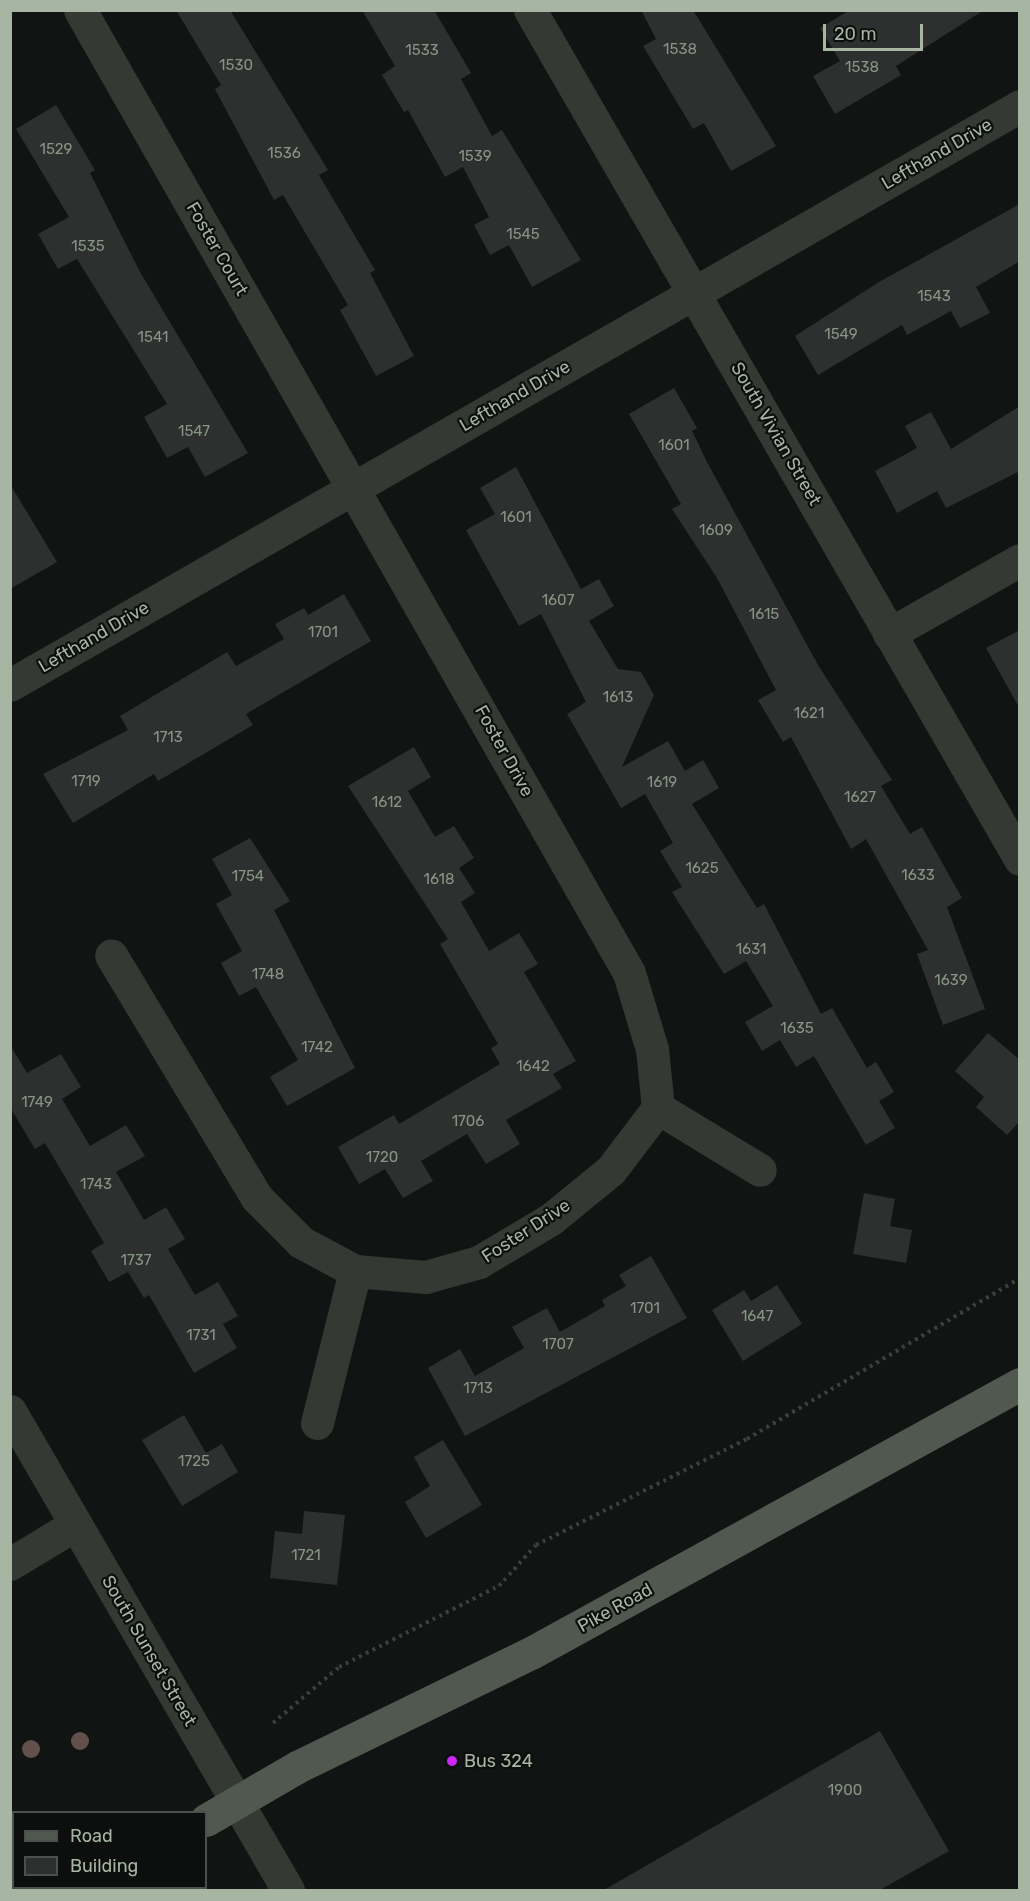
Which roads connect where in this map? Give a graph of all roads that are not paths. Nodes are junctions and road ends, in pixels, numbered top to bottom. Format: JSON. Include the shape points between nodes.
{"nodes":[{"id":1,"x":80,"y":10,"type":"edge"},
{"id":2,"x":530,"y":10,"type":"edge"},
{"id":3,"x":1020,"y":106,"type":"edge"},
{"id":4,"x":696,"y":293,"type":"junction"},
{"id":5,"x":355,"y":488,"type":"junction"},
{"id":6,"x":1020,"y":560,"type":"edge"},
{"id":7,"x":889,"y":634,"type":"junction"},
{"id":8,"x":10,"y":685,"type":"edge"},
{"id":9,"x":1020,"y":859,"type":"edge"},
{"id":10,"x":111,"y":955,"type":"dead end"},
{"id":11,"x":658,"y":1108,"type":"junction"},
{"id":12,"x":760,"y":1170,"type":"dead end"},
{"id":13,"x":355,"y":1271,"type":"junction"},
{"id":14,"x":1020,"y":1384,"type":"edge"},
{"id":15,"x":10,"y":1411,"type":"edge"},
{"id":16,"x":317,"y":1423,"type":"dead end"},
{"id":17,"x":76,"y":1524,"type":"junction"},
{"id":18,"x":10,"y":1564,"type":"edge"},
{"id":19,"x":237,"y":1803,"type":"junction"},
{"id":20,"x":207,"y":1819,"type":"edge"},
{"id":21,"x":288,"y":1890,"type":"edge"}],
"edges":[{"from":1,"to":5,"type":"street","name":"Foster Court"},
{"from":2,"to":4,"type":"street","name":"South Vivian Street"},
{"from":3,"to":4,"type":"street","name":"Lefthand Drive"},
{"from":4,"to":5,"type":"street","name":"Lefthand Drive"},
{"from":4,"to":7,"type":"street","name":"South Vivian Street"},
{"from":5,"to":8,"type":"street","name":"Lefthand Drive"},
{"from":5,"to":11,"type":"street","name":"Foster Drive","via":[[629,973],[652,1049]]},
{"from":6,"to":7,"type":"street"},
{"from":7,"to":9,"type":"street","name":"South Vivian Street"},
{"from":10,"to":13,"type":"street","name":"Foster Drive","via":[[257,1198],[300,1242]]},
{"from":11,"to":12,"type":"street"},
{"from":11,"to":13,"type":"street","name":"Foster Drive","via":[[611,1170],[551,1219],[479,1262],[426,1277]]},
{"from":13,"to":16,"type":"street"},
{"from":14,"to":19,"type":"main road","name":"Pike Road","via":[[531,1653],[297,1767]]},
{"from":15,"to":17,"type":"street","name":"South Sunset Street"},
{"from":17,"to":18,"type":"street"},
{"from":17,"to":19,"type":"street","name":"South Sunset Street"},
{"from":19,"to":20,"type":"main road","name":"Pike Road"},
{"from":19,"to":21,"type":"street","name":"South Sunset Street"}]}
